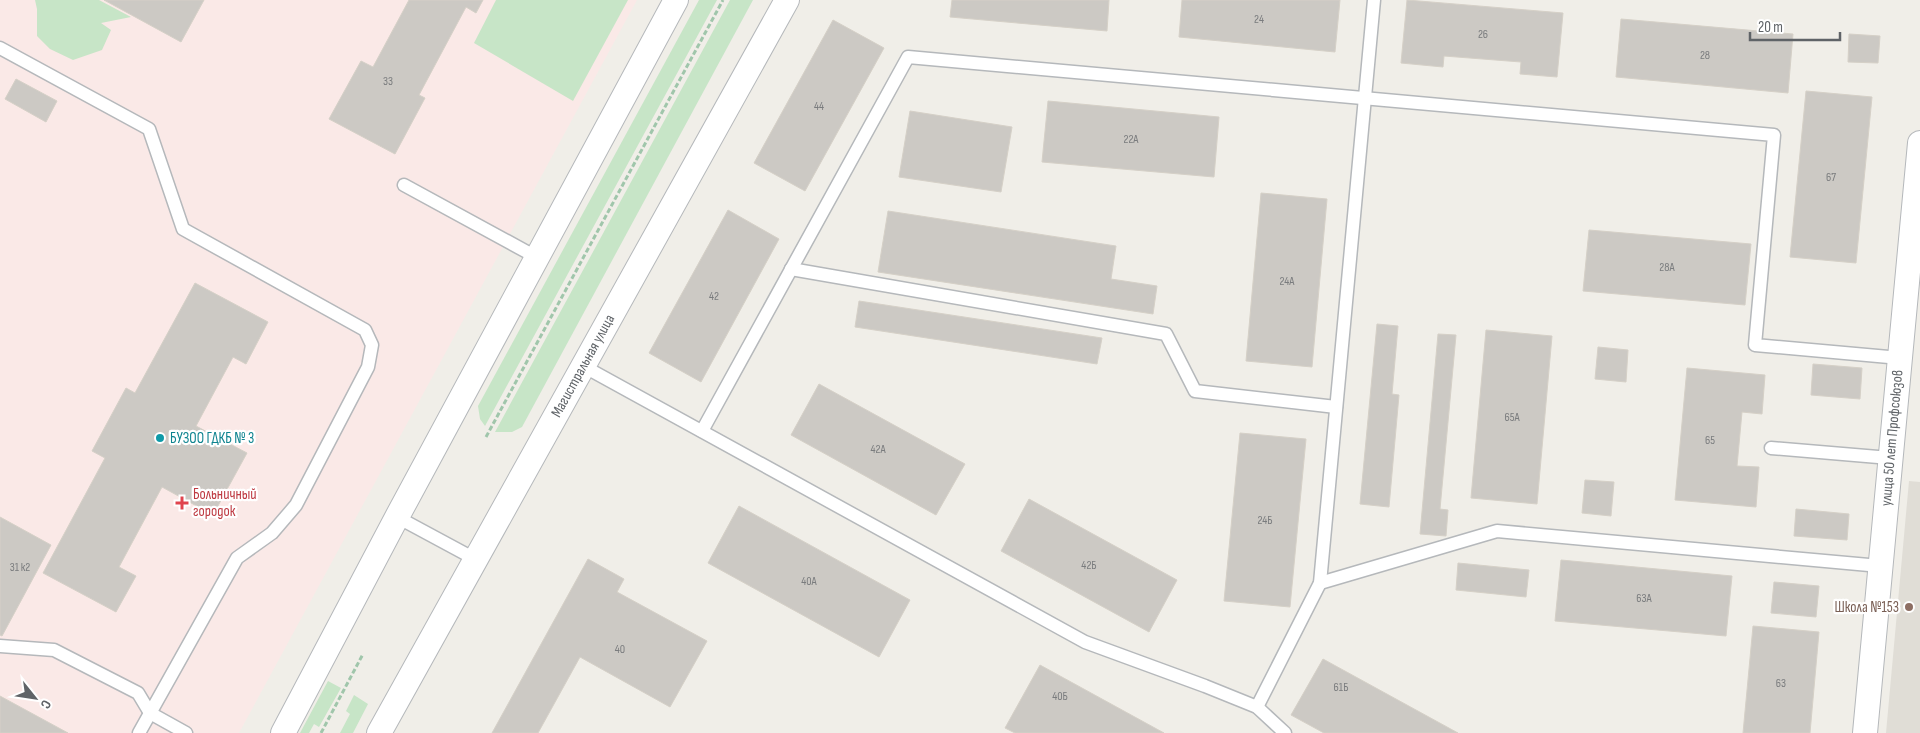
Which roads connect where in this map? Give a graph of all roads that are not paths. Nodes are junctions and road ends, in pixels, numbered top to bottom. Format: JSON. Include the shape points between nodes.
{"nodes":[{"id":1,"x":676,"y":0,"type":"edge"},
{"id":2,"x":787,"y":0,"type":"edge"},
{"id":3,"x":1374,"y":0,"type":"edge"},
{"id":4,"x":0,"y":48,"type":"edge"},
{"id":5,"x":1365,"y":98,"type":"junction"},
{"id":6,"x":1920,"y":143,"type":"edge"},
{"id":7,"x":404,"y":185,"type":"dead end"},
{"id":8,"x":538,"y":258,"type":"junction"},
{"id":9,"x":791,"y":270,"type":"junction"},
{"id":10,"x":1900,"y":358,"type":"junction"},
{"id":11,"x":583,"y":366,"type":"junction"},
{"id":12,"x":1336,"y":407,"type":"junction"},
{"id":13,"x":702,"y":431,"type":"junction"},
{"id":14,"x":1771,"y":448,"type":"dead end"},
{"id":15,"x":1890,"y":458,"type":"junction"},
{"id":16,"x":397,"y":517,"type":"junction"},
{"id":17,"x":475,"y":559,"type":"junction"},
{"id":18,"x":1880,"y":566,"type":"junction"},
{"id":19,"x":1320,"y":583,"type":"junction"},
{"id":20,"x":0,"y":646,"type":"edge"},
{"id":21,"x":1257,"y":707,"type":"junction"},
{"id":22,"x":150,"y":713,"type":"junction"},
{"id":23,"x":139,"y":733,"type":"edge"},
{"id":24,"x":186,"y":733,"type":"edge"},
{"id":25,"x":283,"y":733,"type":"edge"},
{"id":26,"x":379,"y":733,"type":"edge"},
{"id":27,"x":1285,"y":733,"type":"edge"},
{"id":28,"x":1865,"y":733,"type":"edge"}],
"edges":[{"from":1,"to":8,"type":"street"},
{"from":2,"to":11,"type":"street","name":"Магистральная улица"},
{"from":3,"to":5,"type":"lane"},
{"from":4,"to":22,"type":"lane","via":[[149,129],[183,229],[365,330],[372,345],[368,367],[296,505],[272,533],[237,558]]},
{"from":5,"to":9,"type":"lane","via":[[908,56]]},
{"from":5,"to":10,"type":"lane","via":[[1774,135],[1755,345]]},
{"from":5,"to":12,"type":"lane"},
{"from":6,"to":10,"type":"street","name":"улица 50 лет Профсоюзов"},
{"from":7,"to":8,"type":"lane"},
{"from":8,"to":16,"type":"street"},
{"from":9,"to":12,"type":"lane","via":[[1166,334],[1194,391]]},
{"from":9,"to":13,"type":"lane"},
{"from":10,"to":15,"type":"street","name":"улица 50 лет Профсоюзов"},
{"from":11,"to":13,"type":"lane"},
{"from":11,"to":17,"type":"street","name":"Магистральная улица"},
{"from":12,"to":19,"type":"lane"},
{"from":13,"to":21,"type":"lane","via":[[1085,642]]},
{"from":14,"to":15,"type":"lane"},
{"from":15,"to":18,"type":"street","name":"улица 50 лет Профсоюзов"},
{"from":16,"to":17,"type":"lane"},
{"from":16,"to":25,"type":"street"},
{"from":17,"to":26,"type":"street","name":"Магистральная улица"},
{"from":18,"to":19,"type":"lane","via":[[1497,531]]},
{"from":18,"to":28,"type":"street","name":"улица 50 лет Профсоюзов"},
{"from":19,"to":21,"type":"lane"},
{"from":20,"to":22,"type":"lane","via":[[54,650],[138,694]]},
{"from":21,"to":27,"type":"lane"},
{"from":22,"to":23,"type":"lane"},
{"from":22,"to":24,"type":"lane"}]}
